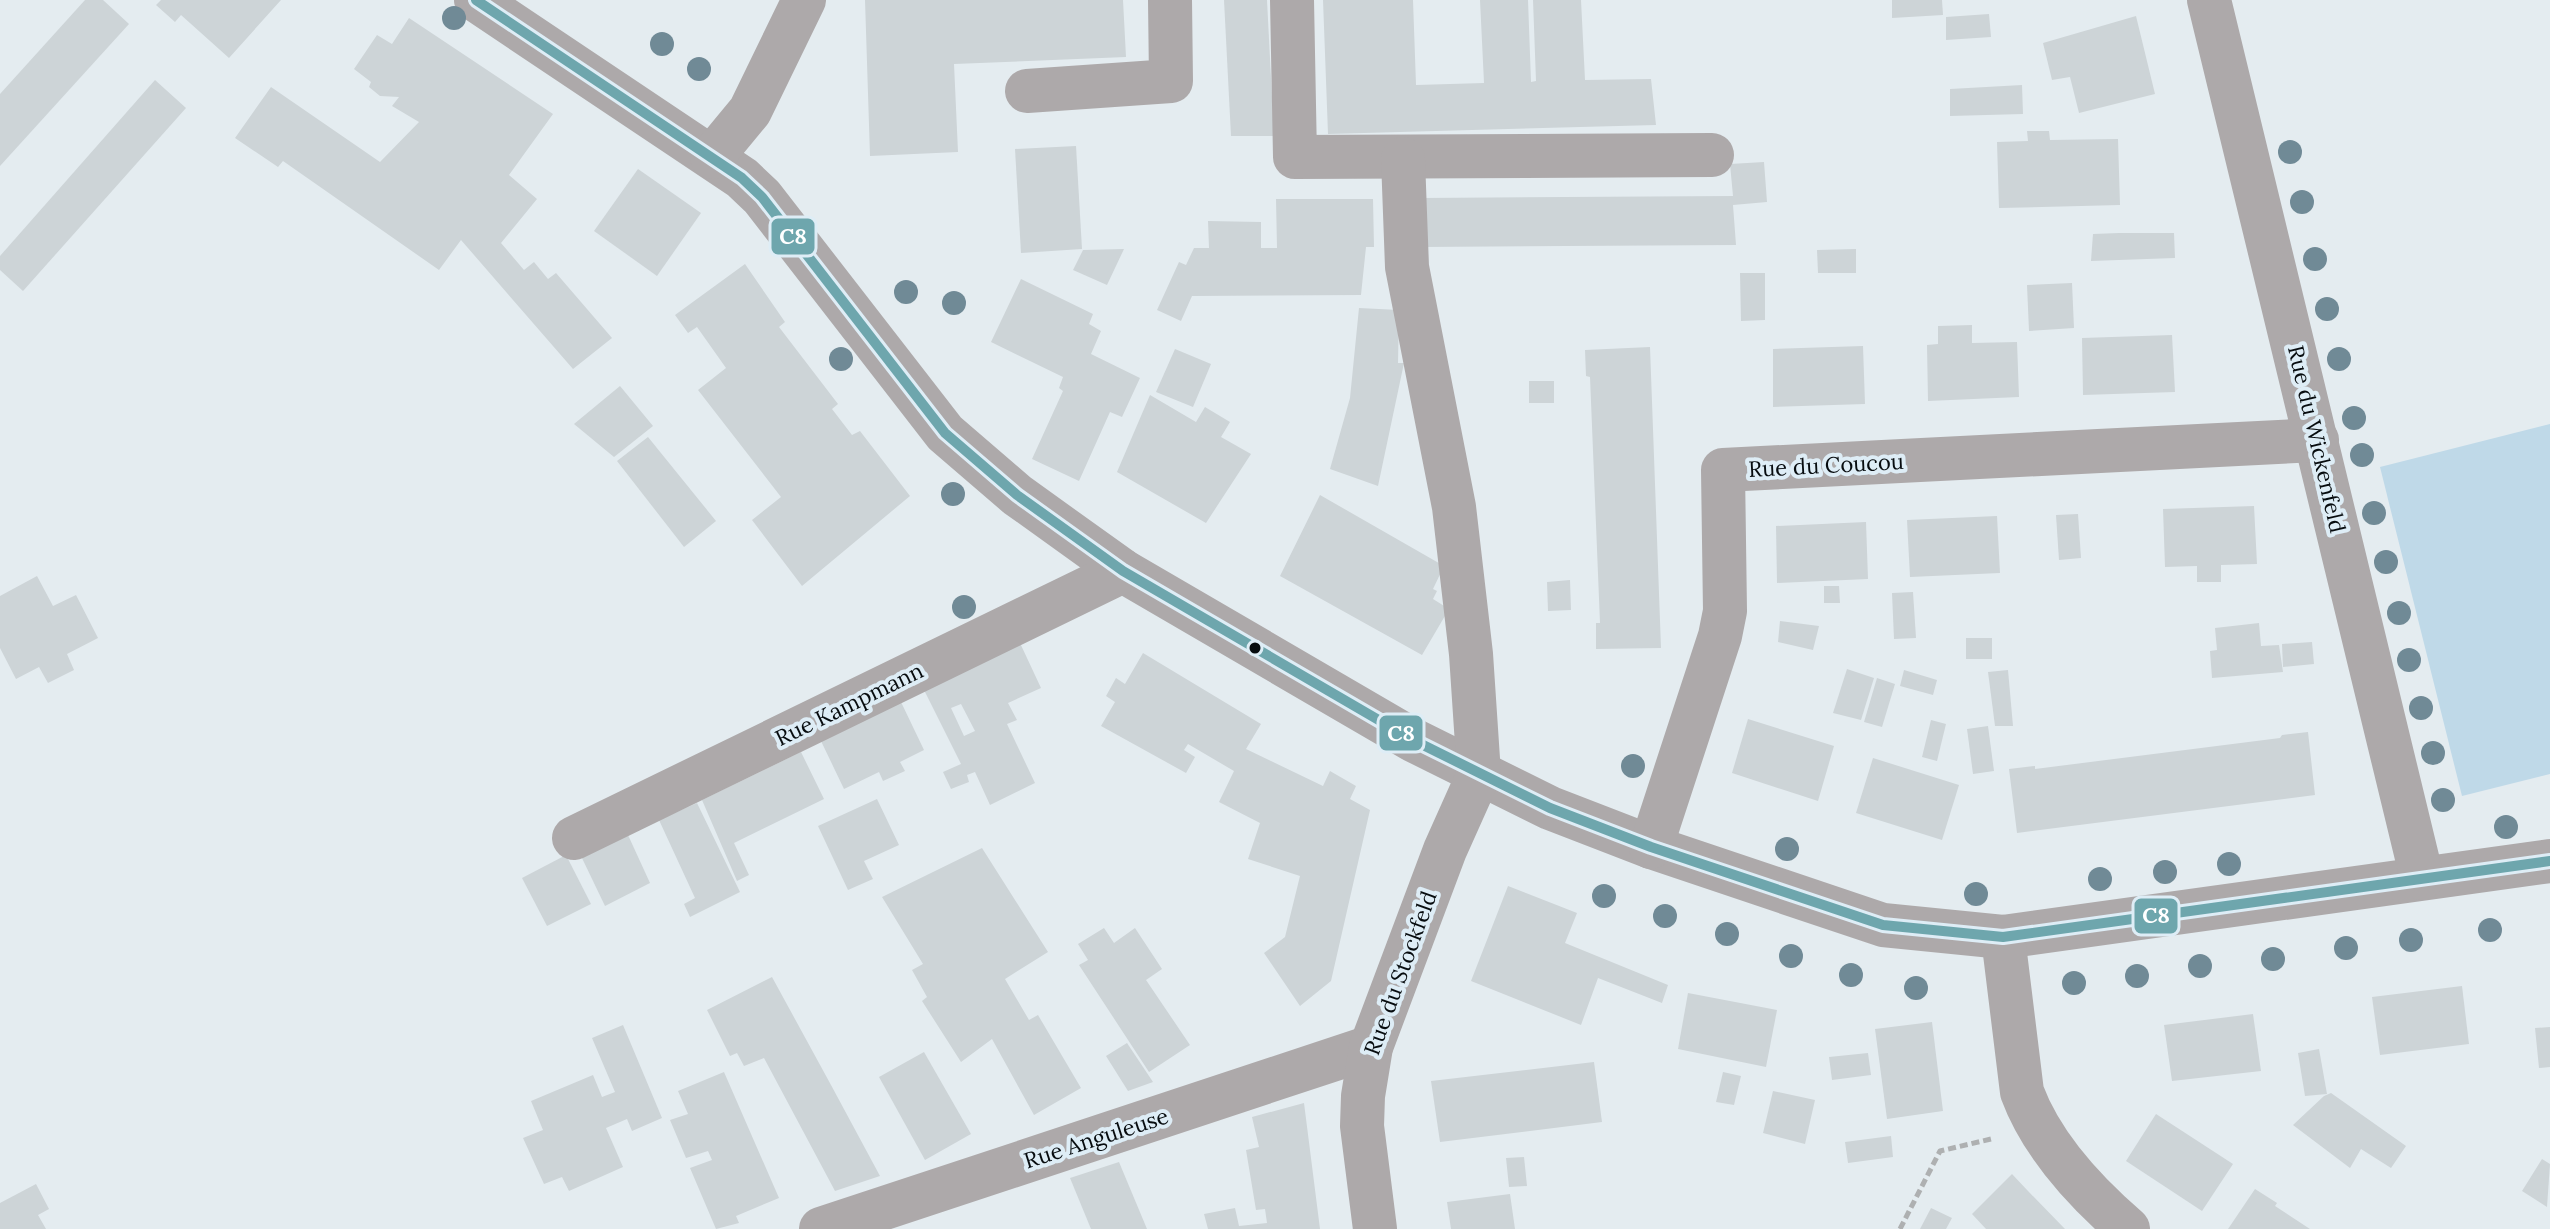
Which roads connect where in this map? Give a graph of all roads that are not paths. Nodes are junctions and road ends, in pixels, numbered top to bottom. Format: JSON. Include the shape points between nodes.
{"nodes":[{"id":1,"x":476,"y":0,"type":"edge"},
{"id":2,"x":804,"y":0,"type":"edge"},
{"id":3,"x":1170,"y":0,"type":"edge"},
{"id":4,"x":1292,"y":0,"type":"edge"},
{"id":5,"x":2209,"y":0,"type":"edge"},
{"id":6,"x":1027,"y":91,"type":"dead end"},
{"id":7,"x":1712,"y":155,"type":"dead end"},
{"id":8,"x":712,"y":157,"type":"junction"},
{"id":9,"x":1403,"y":159,"type":"junction"},
{"id":10,"x":2317,"y":440,"type":"junction"},
{"id":11,"x":1123,"y":571,"type":"junction"},
{"id":12,"x":1479,"y":774,"type":"junction"},
{"id":13,"x":574,"y":838,"type":"dead end"},
{"id":14,"x":1651,"y":847,"type":"junction"},
{"id":15,"x":2550,"y":861,"type":"edge"},
{"id":16,"x":2422,"y":878,"type":"junction"},
{"id":17,"x":2003,"y":937,"type":"junction"},
{"id":18,"x":1371,"y":1047,"type":"junction"},
{"id":19,"x":821,"y":1229,"type":"edge"},
{"id":20,"x":1375,"y":1229,"type":"edge"},
{"id":21,"x":2128,"y":1229,"type":"edge"}],
"edges":[{"from":1,"to":8,"type":"street"},
{"from":2,"to":8,"type":"street","via":[[750,111]]},
{"from":3,"to":6,"type":"street","via":[[1171,81]]},
{"from":4,"to":9,"type":"street","via":[[1295,157]]},
{"from":5,"to":10,"type":"street","name":"Rue du Wickenfeld"},
{"from":7,"to":9,"type":"street"},
{"from":8,"to":11,"type":"street","via":[[762,197],[945,433],[1017,495]]},
{"from":9,"to":12,"type":"street","via":[[1407,267],[1454,507]]},
{"from":10,"to":14,"type":"street","name":"Rue du Coucou","via":[[1723,470],[1723,623]]},
{"from":10,"to":16,"type":"street","name":"Rue du Wickenfeld"},
{"from":11,"to":12,"type":"street"},
{"from":11,"to":13,"type":"street","name":"Rue Kampmann"},
{"from":12,"to":14,"type":"street"},
{"from":12,"to":18,"type":"street","name":"Rue du Stockfeld"},
{"from":14,"to":17,"type":"street","via":[[1883,925]]},
{"from":15,"to":16,"type":"street"},
{"from":16,"to":17,"type":"street"},
{"from":17,"to":21,"type":"street","via":[[2022,1092],[2065,1165]]},
{"from":18,"to":19,"type":"street","name":"Rue Anguleuse"},
{"from":18,"to":20,"type":"street","name":"Rue du Stockfeld","via":[[1362,1126]]}]}
